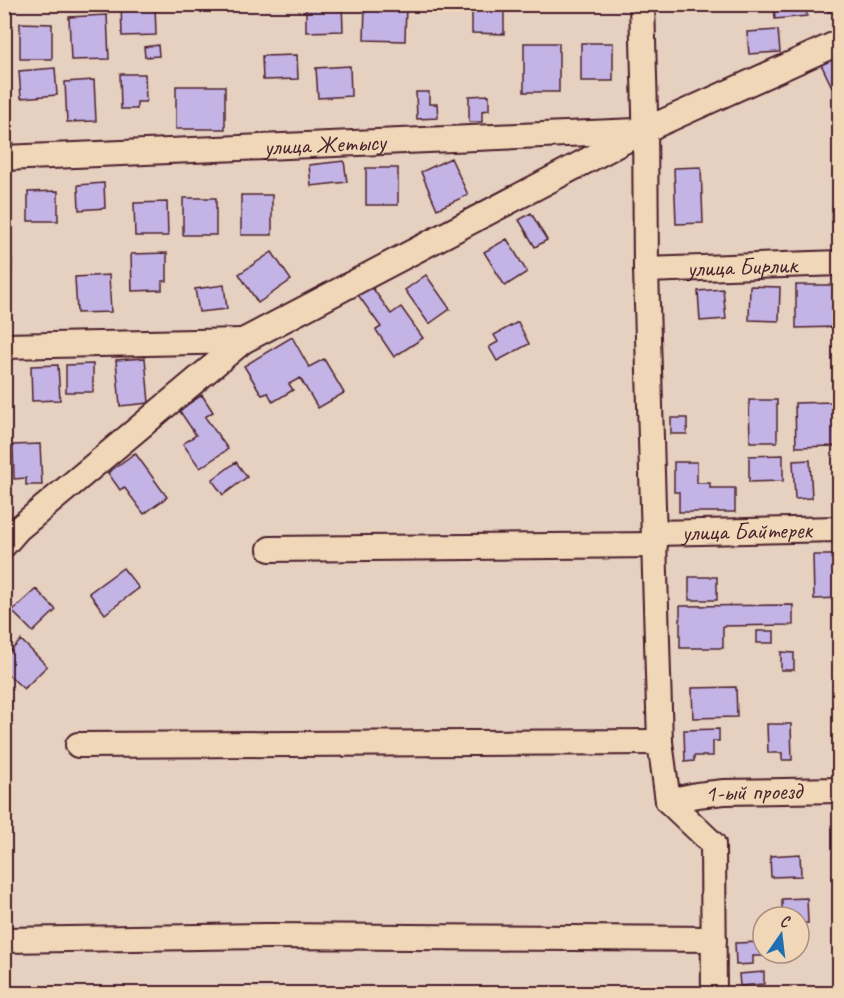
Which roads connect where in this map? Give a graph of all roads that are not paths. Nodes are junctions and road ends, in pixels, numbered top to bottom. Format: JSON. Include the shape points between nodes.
{"nodes":[{"id":1,"x":642,"y":4,"type":"edge"},
{"id":2,"x":840,"y":42,"type":"edge"},
{"id":3,"x":645,"y":130,"type":"junction"},
{"id":4,"x":4,"y":158,"type":"edge"},
{"id":5,"x":840,"y":263,"type":"edge"},
{"id":6,"x":646,"y":270,"type":"junction"},
{"id":7,"x":243,"y":341,"type":"junction"},
{"id":8,"x":4,"y":346,"type":"edge"},
{"id":9,"x":840,"y":528,"type":"edge"},
{"id":10,"x":9,"y":534,"type":"edge"},
{"id":11,"x":655,"y":539,"type":"junction"},
{"id":12,"x":270,"y":549,"type":"dead end"},
{"id":13,"x":660,"y":742,"type":"junction"},
{"id":14,"x":78,"y":745,"type":"dead end"},
{"id":15,"x":840,"y":790,"type":"edge"},
{"id":16,"x":668,"y":801,"type":"junction"},
{"id":17,"x":714,"y":939,"type":"junction"},
{"id":18,"x":4,"y":940,"type":"edge"},
{"id":19,"x":714,"y":993,"type":"edge"}],
"edges":[{"from":1,"to":3,"type":"street"},
{"from":2,"to":3,"type":"street"},
{"from":3,"to":4,"type":"street","name":"улица Жетысу"},
{"from":3,"to":6,"type":"street"},
{"from":3,"to":7,"type":"street"},
{"from":5,"to":6,"type":"street","name":"улица Бирлик"},
{"from":6,"to":11,"type":"street"},
{"from":7,"to":8,"type":"street"},
{"from":7,"to":10,"type":"street"},
{"from":9,"to":11,"type":"street","name":"улица Байтерек"},
{"from":11,"to":12,"type":"street","name":"улица Байтерек"},
{"from":11,"to":13,"type":"street"},
{"from":13,"to":14,"type":"street"},
{"from":13,"to":16,"type":"street"},
{"from":15,"to":16,"type":"street","name":"1-ый проезд","via":[[724,792]]},
{"from":16,"to":17,"type":"street","via":[[713,844]]},
{"from":17,"to":18,"type":"street","via":[[269,936]]},
{"from":17,"to":19,"type":"street"}]}
